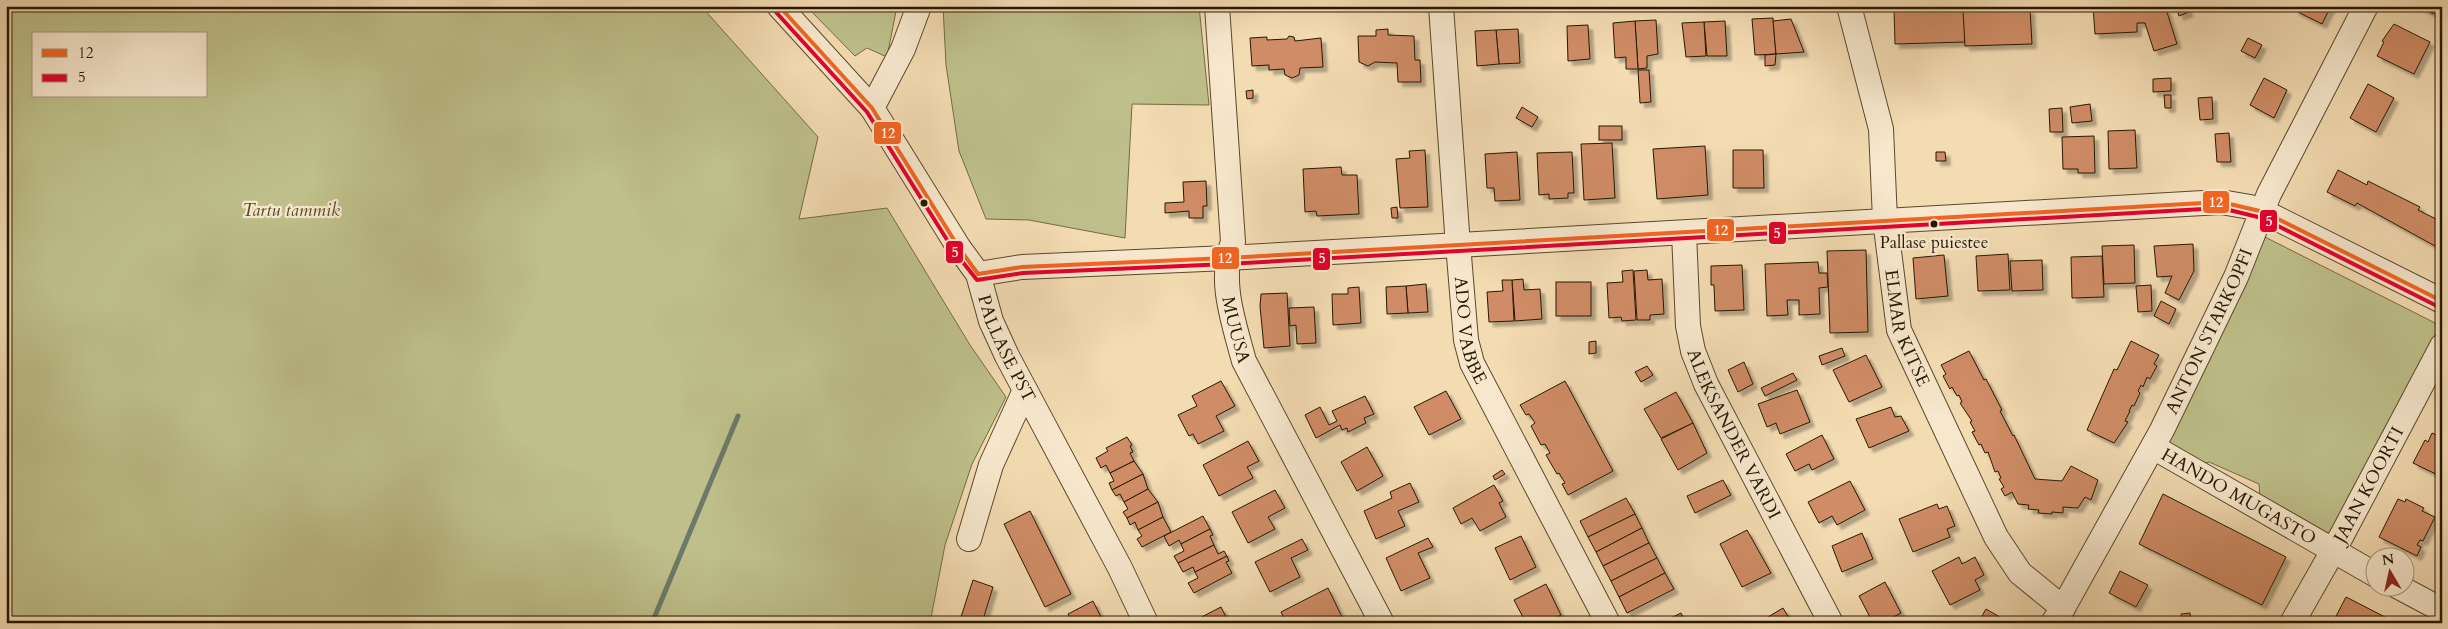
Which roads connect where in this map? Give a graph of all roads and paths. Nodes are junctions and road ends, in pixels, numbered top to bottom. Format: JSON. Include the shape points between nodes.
{"nodes":[{"id":1,"x":779,"y":6,"type":"edge"},
{"id":2,"x":919,"y":6,"type":"edge"},
{"id":3,"x":1217,"y":6,"type":"edge"},
{"id":4,"x":1441,"y":6,"type":"edge"},
{"id":5,"x":1849,"y":6,"type":"edge"},
{"id":6,"x":2366,"y":6,"type":"edge"},
{"id":7,"x":872,"y":108,"type":"junction"},
{"id":8,"x":2264,"y":212,"type":"junction"},
{"id":9,"x":1885,"y":220,"type":"junction"},
{"id":10,"x":1684,"y":233,"type":"junction"},
{"id":11,"x":1458,"y":246,"type":"junction"},
{"id":12,"x":1227,"y":258,"type":"junction"},
{"id":13,"x":978,"y":274,"type":"junction"},
{"id":14,"x":2442,"y":301,"type":"edge"},
{"id":15,"x":2442,"y":346,"type":"edge"},
{"id":16,"x":1025,"y":390,"type":"junction"},
{"id":17,"x":2154,"y":447,"type":"junction"},
{"id":18,"x":969,"y":539,"type":"dead end"},
{"id":19,"x":2333,"y":550,"type":"junction"},
{"id":20,"x":2366,"y":569,"type":"edge"},
{"id":21,"x":2416,"y":596,"type":"edge"},
{"id":22,"x":2442,"y":610,"type":"edge"},
{"id":23,"x":2058,"y":615,"type":"edge"},
{"id":24,"x":1146,"y":623,"type":"edge"},
{"id":25,"x":1382,"y":623,"type":"edge"},
{"id":26,"x":1608,"y":623,"type":"edge"},
{"id":27,"x":1830,"y":623,"type":"edge"},
{"id":28,"x":2292,"y":623,"type":"edge"}],
"edges":[{"from":1,"to":7,"type":"street"},
{"from":2,"to":7,"type":"street","via":[[903,49]]},
{"from":3,"to":12,"type":"street","name":"MUUSA","via":[[1233,242]]},
{"from":4,"to":11,"type":"street","name":"ADO VABBE"},
{"from":5,"to":9,"type":"street","name":"ELMAR KITSE","via":[[1881,129]]},
{"from":6,"to":8,"type":"street","name":"ANTON STARKOPFI","via":[[2269,194]]},
{"from":7,"to":13,"type":"street"},
{"from":8,"to":9,"type":"street","name":"PALLASE PST","via":[[2221,202]]},
{"from":8,"to":14,"type":"street","name":"PALLASE PST"},
{"from":8,"to":17,"type":"street","name":"ANTON STARKOPFI"},
{"from":9,"to":10,"type":"street","name":"PALLASE PST"},
{"from":9,"to":23,"type":"street","name":"ELMAR KITSE","via":[[1899,330],[1996,537],[2020,574]]},
{"from":10,"to":11,"type":"street","name":"PALLASE PST"},
{"from":10,"to":27,"type":"street","name":"ALEKSANDER VARDI","via":[[1692,351]]},
{"from":11,"to":12,"type":"street","name":"PALLASE PST"},
{"from":11,"to":26,"type":"street","name":"ADO VABBE","via":[[1466,340],[1472,363]]},
{"from":12,"to":13,"type":"street","name":"PALLASE PST","via":[[1022,267]]},
{"from":12,"to":25,"type":"street","name":"MUUSA","via":[[1228,289],[1244,362]]},
{"from":13,"to":16,"type":"street","name":"PALLASE PST","via":[[991,321]]},
{"from":15,"to":19,"type":"street","name":"JAAN KOORTI"},
{"from":16,"to":18,"type":"street","via":[[991,465]]},
{"from":16,"to":24,"type":"street","name":"PALLASE PST"},
{"from":17,"to":19,"type":"street","name":"HANDO MUGASTO"},
{"from":17,"to":23,"type":"street","name":"ANTON STARKOPFI"},
{"from":19,"to":20,"type":"street","name":"HANDO MUGASTO"},
{"from":19,"to":28,"type":"street","name":"JAAN KOORTI"},
{"from":21,"to":22,"type":"street"}]}
